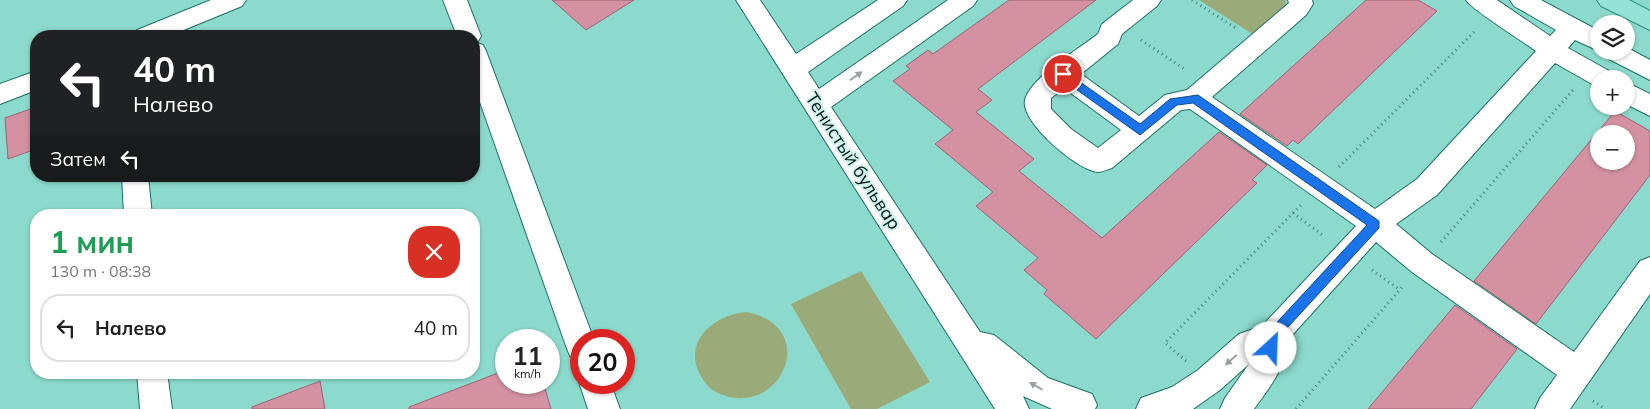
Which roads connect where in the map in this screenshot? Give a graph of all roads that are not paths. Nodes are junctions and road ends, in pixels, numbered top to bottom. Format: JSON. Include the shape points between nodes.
{"nodes":[{"id":1,"x":234,"y":0,"type":"edge"},
{"id":2,"x":455,"y":0,"type":"edge"},
{"id":3,"x":748,"y":0,"type":"edge"},
{"id":4,"x":895,"y":0,"type":"edge"},
{"id":5,"x":965,"y":0,"type":"edge"},
{"id":6,"x":1149,"y":0,"type":"edge"},
{"id":7,"x":1300,"y":0,"type":"edge"},
{"id":8,"x":1478,"y":0,"type":"edge"},
{"id":9,"x":1522,"y":0,"type":"edge"},
{"id":10,"x":1609,"y":0,"type":"edge"},
{"id":11,"x":1650,"y":22,"type":"edge"},
{"id":12,"x":1572,"y":28,"type":"junction"},
{"id":13,"x":161,"y":30,"type":"edge"},
{"id":14,"x":466,"y":30,"type":"edge"},
{"id":15,"x":1590,"y":37,"type":"edge"},
{"id":16,"x":1552,"y":50,"type":"junction"},
{"id":17,"x":1630,"y":60,"type":"edge"},
{"id":18,"x":480,"y":68,"type":"edge"},
{"id":19,"x":793,"y":69,"type":"junction"},
{"id":20,"x":1650,"y":71,"type":"edge"},
{"id":21,"x":1590,"y":72,"type":"edge"},
{"id":22,"x":1063,"y":74,"type":"junction"},
{"id":23,"x":30,"y":82,"type":"edge"},
{"id":24,"x":1202,"y":92,"type":"junction"},
{"id":25,"x":0,"y":94,"type":"edge"},
{"id":26,"x":1635,"y":97,"type":"edge"},
{"id":27,"x":816,"y":104,"type":"junction"},
{"id":28,"x":1650,"y":106,"type":"edge"},
{"id":29,"x":1140,"y":130,"type":"junction"},
{"id":30,"x":135,"y":182,"type":"edge"},
{"id":31,"x":138,"y":209,"type":"edge"},
{"id":32,"x":1375,"y":224,"type":"junction"},
{"id":33,"x":1650,"y":270,"type":"edge"},
{"id":34,"x":958,"y":323,"type":"junction"},
{"id":35,"x":575,"y":329,"type":"edge"},
{"id":36,"x":1272,"y":336,"type":"junction"},
{"id":37,"x":1577,"y":372,"type":"junction"},
{"id":38,"x":153,"y":379,"type":"edge"},
{"id":39,"x":598,"y":394,"type":"edge"},
{"id":40,"x":1081,"y":408,"type":"edge"},
{"id":41,"x":156,"y":409,"type":"edge"},
{"id":42,"x":604,"y":409,"type":"edge"},
{"id":43,"x":1014,"y":409,"type":"edge"},
{"id":44,"x":1152,"y":409,"type":"edge"},
{"id":45,"x":1236,"y":409,"type":"edge"},
{"id":46,"x":1551,"y":409,"type":"edge"}],
"edges":[{"from":1,"to":13,"type":"street"},
{"from":2,"to":14,"type":"street"},
{"from":3,"to":19,"type":"street","name":"Тенистый бульвар"},
{"from":4,"to":19,"type":"street"},
{"from":27,"to":5,"type":"street","one_way":true},
{"from":6,"to":22,"type":"street","via":[[1111,30],[1109,38]]},
{"from":7,"to":24,"type":"street","via":[[1298,9]]},
{"from":8,"to":16,"type":"street"},
{"from":9,"to":12,"type":"street"},
{"from":10,"to":11,"type":"main road"},
{"from":12,"to":15,"type":"street"},
{"from":12,"to":16,"type":"street"},
{"from":16,"to":21,"type":"street"},
{"from":16,"to":32,"type":"street","via":[[1427,187]]},
{"from":17,"to":20,"type":"street"},
{"from":18,"to":35,"type":"street"},
{"from":19,"to":27,"type":"street","name":"Тенистый бульвар"},
{"from":22,"to":29,"type":"street"},
{"from":22,"to":29,"type":"street","via":[[1037,96],[1040,117],[1089,156],[1097,161],[1108,158]]},
{"from":23,"to":25,"type":"street"},
{"from":24,"to":29,"type":"street","via":[[1174,102]]},
{"from":24,"to":32,"type":"street"},
{"from":26,"to":28,"type":"street"},
{"from":27,"to":34,"type":"street","name":"Тенистый бульвар"},
{"from":30,"to":31,"type":"street"},
{"from":32,"to":36,"type":"street"},
{"from":32,"to":37,"type":"street","via":[[1422,263]]},
{"from":33,"to":37,"type":"street"},
{"from":40,"to":34,"type":"street","name":"Тенистый бульвар","one_way":true,"via":[[1038,389]]},
{"from":34,"to":43,"type":"street","name":"Тенистый бульвар"},
{"from":36,"to":44,"type":"street","one_way":true,"via":[[1250,344],[1181,399]]},
{"from":36,"to":45,"type":"street","via":[[1270,360]]},
{"from":37,"to":46,"type":"street"},
{"from":38,"to":41,"type":"street"},
{"from":39,"to":42,"type":"street"}]}
